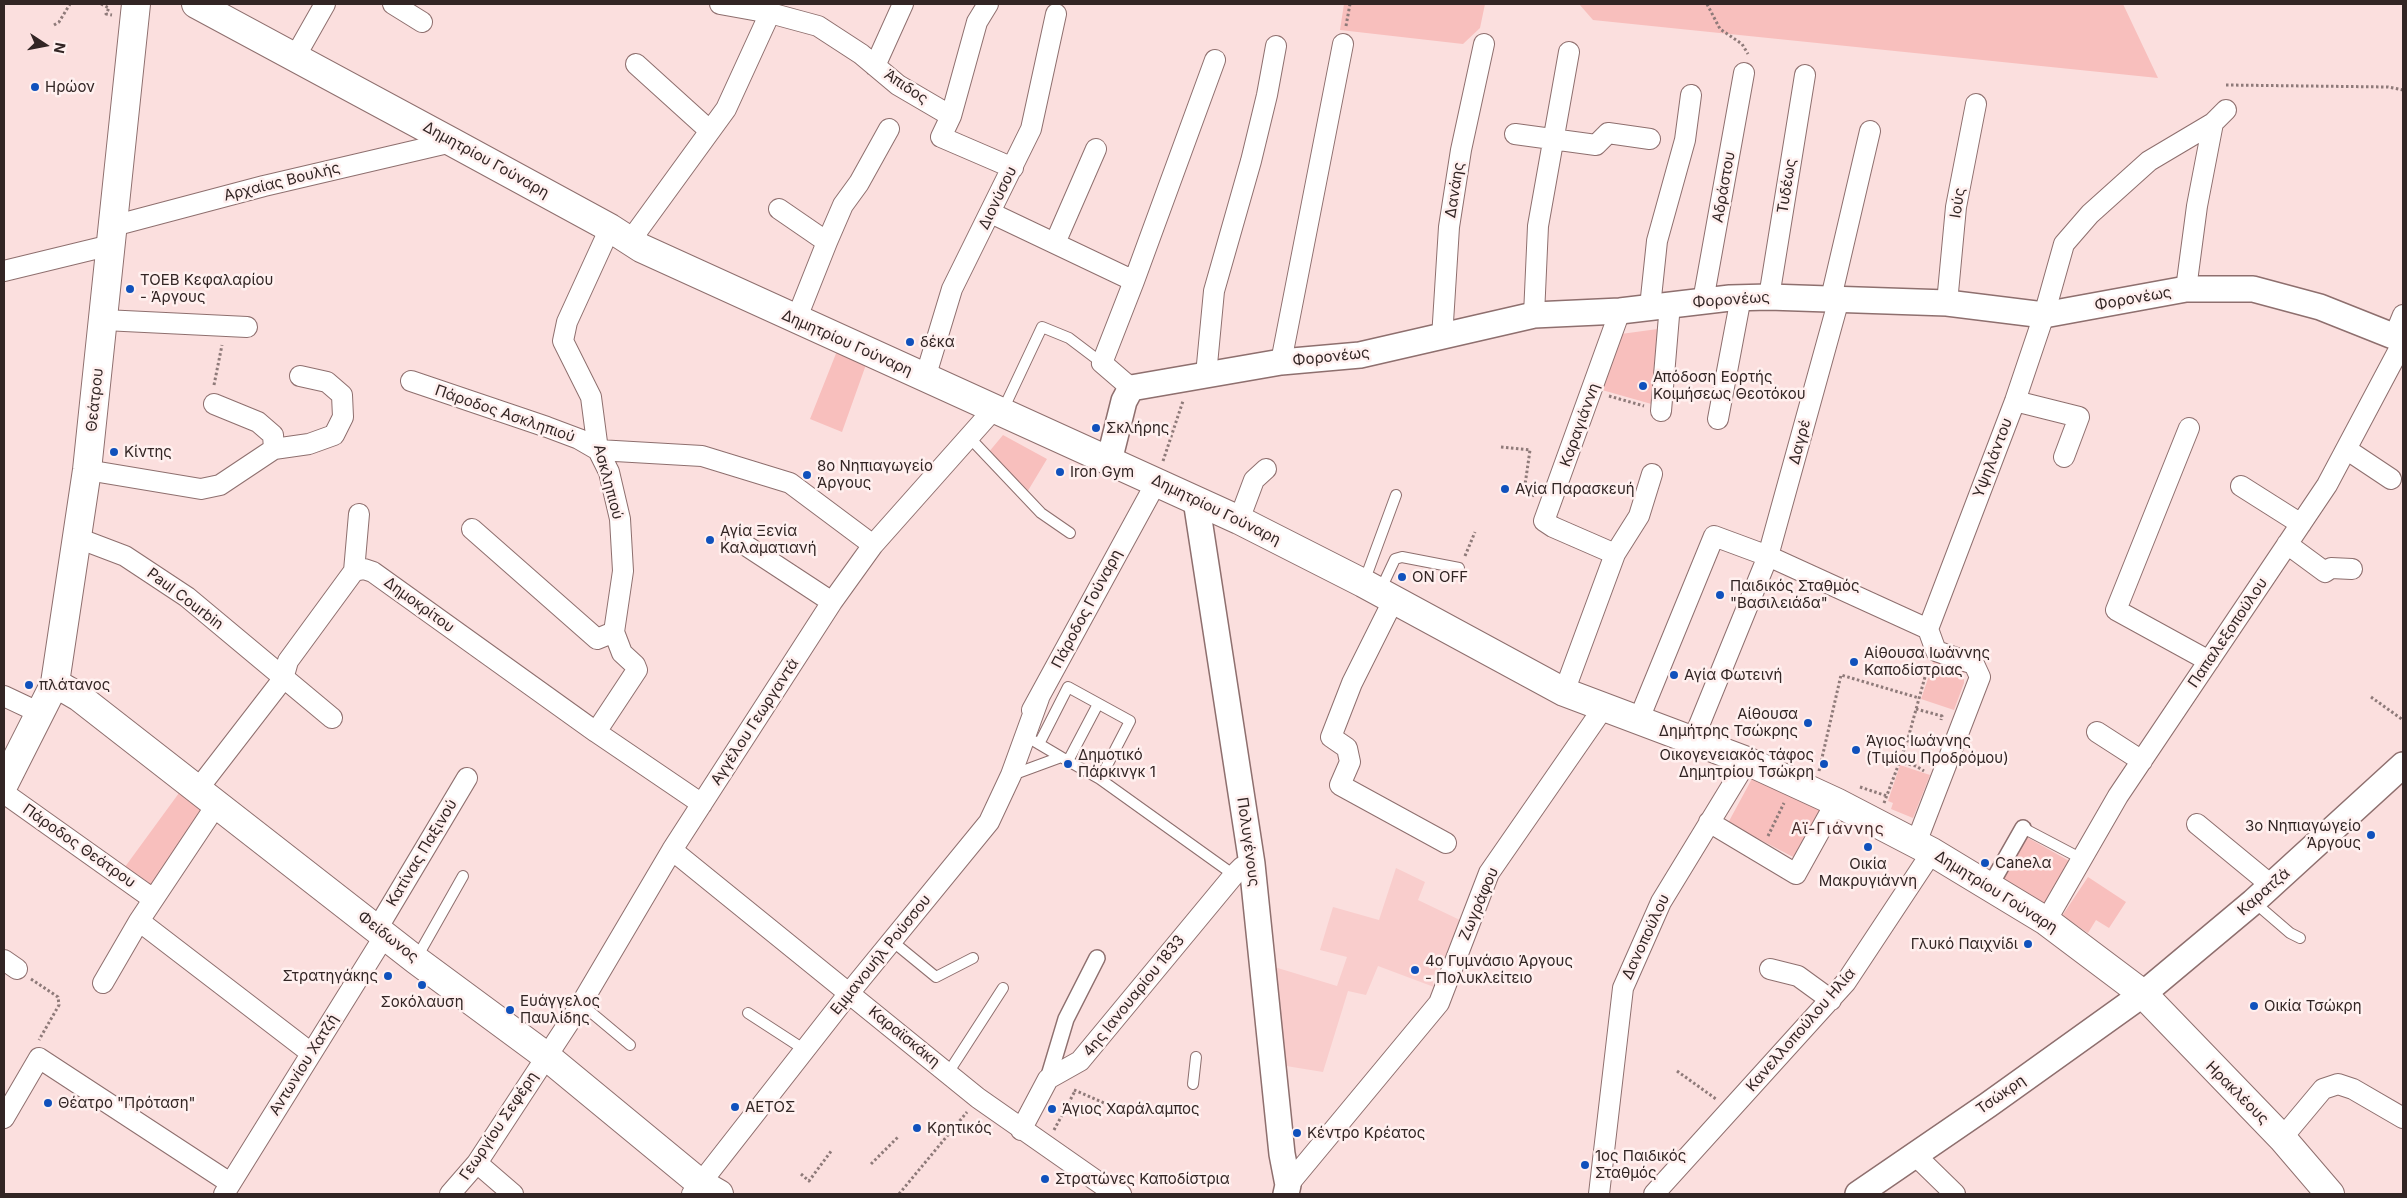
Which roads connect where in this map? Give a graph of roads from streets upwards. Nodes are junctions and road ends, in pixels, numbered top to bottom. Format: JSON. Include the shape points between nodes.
{"nodes":[{"id":1,"x":136,"y":4,"type":"edge"},
{"id":2,"x":196,"y":4,"type":"edge"},
{"id":3,"x":325,"y":4,"type":"edge"},
{"id":4,"x":393,"y":4,"type":"edge"},
{"id":5,"x":720,"y":4,"type":"edge"},
{"id":6,"x":903,"y":4,"type":"edge"},
{"id":7,"x":988,"y":4,"type":"edge"},
{"id":8,"x":748,"y":6,"type":"edge"},
{"id":9,"x":770,"y":13,"type":"junction"},
{"id":10,"x":1056,"y":14,"type":"dead end"},
{"id":11,"x":422,"y":22,"type":"dead end"},
{"id":12,"x":1343,"y":44,"type":"dead end"},
{"id":13,"x":1484,"y":44,"type":"dead end"},
{"id":14,"x":1276,"y":46,"type":"dead end"},
{"id":15,"x":1569,"y":52,"type":"dead end"},
{"id":16,"x":295,"y":57,"type":"junction"},
{"id":17,"x":1215,"y":60,"type":"dead end"},
{"id":18,"x":636,"y":64,"type":"dead end"},
{"id":19,"x":1746,"y":64,"type":"road end"},
{"id":20,"x":876,"y":66,"type":"junction"},
{"id":21,"x":1805,"y":75,"type":"dead end"},
{"id":22,"x":1691,"y":95,"type":"dead end"},
{"id":23,"x":1976,"y":104,"type":"dead end"},
{"id":24,"x":951,"y":116,"type":"junction"},
{"id":25,"x":889,"y":129,"type":"dead end"},
{"id":26,"x":710,"y":131,"type":"junction"},
{"id":27,"x":1870,"y":131,"type":"dead end"},
{"id":28,"x":1515,"y":134,"type":"dead end"},
{"id":29,"x":1553,"y":138,"type":"junction"},
{"id":30,"x":1650,"y":139,"type":"dead end"},
{"id":31,"x":452,"y":142,"type":"junction"},
{"id":32,"x":1096,"y":149,"type":"dead end"},
{"id":33,"x":1013,"y":168,"type":"junction"},
{"id":34,"x":778,"y":210,"type":"dead end"},
{"id":35,"x":991,"y":213,"type":"junction"},
{"id":36,"x":620,"y":235,"type":"junction"},
{"id":37,"x":112,"y":236,"type":"junction"},
{"id":38,"x":827,"y":242,"type":"junction"},
{"id":39,"x":1055,"y":243,"type":"junction"},
{"id":40,"x":4,"y":271,"type":"edge"},
{"id":41,"x":1134,"y":281,"type":"junction"},
{"id":42,"x":2186,"y":289,"type":"junction"},
{"id":43,"x":1769,"y":296,"type":"junction"},
{"id":44,"x":1742,"y":297,"type":"junction"},
{"id":45,"x":1835,"y":299,"type":"junction"},
{"id":46,"x":1703,"y":301,"type":"junction"},
{"id":47,"x":1947,"y":303,"type":"junction"},
{"id":48,"x":1660,"y":306,"type":"junction"},
{"id":49,"x":1620,"y":311,"type":"junction"},
{"id":50,"x":1534,"y":315,"type":"junction"},
{"id":51,"x":2044,"y":315,"type":"junction"},
{"id":52,"x":104,"y":320,"type":"junction"},
{"id":53,"x":796,"y":320,"type":"junction"},
{"id":54,"x":247,"y":327,"type":"dead end"},
{"id":55,"x":2401,"y":333,"type":"edge"},
{"id":56,"x":1442,"y":338,"type":"junction"},
{"id":57,"x":1282,"y":362,"type":"junction"},
{"id":58,"x":300,"y":376,"type":"dead end"},
{"id":59,"x":1198,"y":377,"type":"junction"},
{"id":60,"x":925,"y":378,"type":"junction"},
{"id":61,"x":411,"y":381,"type":"dead end"},
{"id":62,"x":1131,"y":388,"type":"junction"},
{"id":63,"x":2016,"y":401,"type":"junction"},
{"id":64,"x":214,"y":404,"type":"road end"},
{"id":65,"x":1661,"y":411,"type":"road end"},
{"id":66,"x":997,"y":412,"type":"junction"},
{"id":67,"x":1718,"y":419,"type":"dead end"},
{"id":68,"x":2189,"y":428,"type":"dead end"},
{"id":69,"x":274,"y":449,"type":"junction"},
{"id":70,"x":598,"y":450,"type":"junction"},
{"id":71,"x":2346,"y":450,"type":"junction"},
{"id":72,"x":2064,"y":457,"type":"dead end"},
{"id":73,"x":1109,"y":461,"type":"junction"},
{"id":74,"x":1266,"y":468,"type":"dead end"},
{"id":75,"x":87,"y":470,"type":"junction"},
{"id":76,"x":1652,"y":474,"type":"dead end"},
{"id":77,"x":2391,"y":479,"type":"dead end"},
{"id":78,"x":1157,"y":481,"type":"junction"},
{"id":79,"x":2241,"y":486,"type":"dead end"},
{"id":80,"x":1196,"y":500,"type":"junction"},
{"id":81,"x":358,"y":514,"type":"dead end"},
{"id":82,"x":1239,"y":520,"type":"junction"},
{"id":83,"x":2301,"y":524,"type":"junction"},
{"id":84,"x":472,"y":529,"type":"dead end"},
{"id":85,"x":75,"y":537,"type":"junction"},
{"id":86,"x":736,"y":539,"type":"dead end"},
{"id":87,"x":2287,"y":544,"type":"junction"},
{"id":88,"x":873,"y":545,"type":"junction"},
{"id":89,"x":1615,"y":554,"type":"junction"},
{"id":90,"x":1768,"y":556,"type":"junction"},
{"id":91,"x":2352,"y":569,"type":"dead end"},
{"id":92,"x":354,"y":571,"type":"junction"},
{"id":93,"x":1379,"y":591,"type":"junction"},
{"id":94,"x":832,"y":602,"type":"junction"},
{"id":95,"x":1928,"y":629,"type":"junction"},
{"id":96,"x":614,"y":632,"type":"junction"},
{"id":97,"x":2209,"y":661,"type":"junction"},
{"id":98,"x":283,"y":679,"type":"junction"},
{"id":99,"x":55,"y":683,"type":"junction"},
{"id":100,"x":1564,"y":692,"type":"junction"},
{"id":101,"x":4,"y":696,"type":"edge"},
{"id":102,"x":1604,"y":707,"type":"junction"},
{"id":103,"x":40,"y":713,"type":"junction"},
{"id":104,"x":332,"y":718,"type":"dead end"},
{"id":105,"x":1639,"y":719,"type":"junction"},
{"id":106,"x":596,"y":732,"type":"junction"},
{"id":107,"x":2097,"y":732,"type":"dead end"},
{"id":108,"x":1027,"y":739,"type":"joint"},
{"id":109,"x":1693,"y":740,"type":"junction"},
{"id":110,"x":1747,"y":761,"type":"junction"},
{"id":111,"x":2142,"y":761,"type":"junction"},
{"id":112,"x":2403,"y":765,"type":"edge"},
{"id":113,"x":467,"y":778,"type":"dead end"},
{"id":114,"x":4,"y":784,"type":"edge"},
{"id":115,"x":1844,"y":793,"type":"junction"},
{"id":116,"x":4,"y":794,"type":"edge"},
{"id":117,"x":208,"y":796,"type":"junction"},
{"id":118,"x":702,"y":804,"type":"junction"},
{"id":119,"x":1710,"y":822,"type":"junction"},
{"id":120,"x":2196,"y":824,"type":"dead end"},
{"id":121,"x":2023,"y":828,"type":"road end"},
{"id":122,"x":1446,"y":843,"type":"dead end"},
{"id":123,"x":1924,"y":847,"type":"junction"},
{"id":124,"x":672,"y":850,"type":"junction"},
{"id":125,"x":1243,"y":870,"type":"junction"},
{"id":126,"x":2272,"y":885,"type":"junction"},
{"id":127,"x":1990,"y":886,"type":"junction"},
{"id":128,"x":153,"y":899,"type":"junction"},
{"id":129,"x":139,"y":921,"type":"junction"},
{"id":130,"x":2046,"y":921,"type":"junction"},
{"id":131,"x":381,"y":932,"type":"junction"},
{"id":132,"x":1097,"y":958,"type":"dead end"},
{"id":133,"x":1770,"y":969,"type":"dead end"},
{"id":134,"x":103,"y":983,"type":"dead end"},
{"id":135,"x":850,"y":992,"type":"junction"},
{"id":136,"x":2143,"y":994,"type":"junction"},
{"id":137,"x":1831,"y":1000,"type":"junction"},
{"id":138,"x":312,"y":1053,"type":"junction"},
{"id":139,"x":546,"y":1056,"type":"junction"},
{"id":140,"x":1048,"y":1079,"type":"junction"},
{"id":141,"x":4,"y":1118,"type":"edge"},
{"id":142,"x":2403,"y":1118,"type":"edge"},
{"id":143,"x":1021,"y":1130,"type":"junction"},
{"id":144,"x":2282,"y":1138,"type":"junction"},
{"id":145,"x":1915,"y":1155,"type":"junction"},
{"id":146,"x":477,"y":1163,"type":"junction"},
{"id":147,"x":1105,"y":1189,"type":"edge"},
{"id":148,"x":1287,"y":1190,"type":"edge"},
{"id":149,"x":227,"y":1191,"type":"edge"},
{"id":150,"x":704,"y":1191,"type":"edge"},
{"id":151,"x":450,"y":1194,"type":"edge"},
{"id":152,"x":513,"y":1194,"type":"edge"},
{"id":153,"x":1121,"y":1194,"type":"edge"},
{"id":154,"x":1599,"y":1194,"type":"edge"},
{"id":155,"x":1654,"y":1194,"type":"edge"},
{"id":156,"x":1858,"y":1194,"type":"edge"},
{"id":157,"x":1955,"y":1194,"type":"edge"},
{"id":158,"x":2330,"y":1194,"type":"edge"}],
"edges":[{"from":1,"to":37,"type":"main road","name":"Θεάτρου"},
{"from":2,"to":16,"type":"main road","name":"Δημητρίου Γούναρη"},
{"from":3,"to":16,"type":"street"},
{"from":4,"to":11,"type":"street"},
{"from":5,"to":8,"type":"street","name":"Άπιδος"},
{"from":6,"to":20,"type":"street"},
{"from":7,"to":24,"type":"street","via":[[977,22]]},
{"from":8,"to":9,"type":"street","name":"Άπιδος"},
{"from":9,"to":20,"type":"street","name":"Άπιδος","via":[[818,26]]},
{"from":9,"to":26,"type":"street","via":[[726,109]]},
{"from":10,"to":33,"type":"street","name":"Διονύσου","via":[[1031,129]]},
{"from":12,"to":57,"type":"street"},
{"from":13,"to":56,"type":"street","name":"Δανάης","via":[[1448,227]]},
{"from":14,"to":59,"type":"street","via":[[1255,142],[1214,291]]},
{"from":15,"to":29,"type":"street"},
{"from":16,"to":31,"type":"main road","name":"Δημητρίου Γούναρη"},
{"from":17,"to":41,"type":"street"},
{"from":18,"to":26,"type":"street"},
{"from":19,"to":46,"type":"street","name":"Αδράστου"},
{"from":20,"to":24,"type":"street","name":"Άπιδος","via":[[898,84]]},
{"from":21,"to":43,"type":"street","name":"Τυδέως"},
{"from":22,"to":48,"type":"street","via":[[1685,140],[1657,241]]},
{"from":23,"to":47,"type":"street","name":"Ιούς","via":[[1956,207]]},
{"from":24,"to":33,"type":"street","via":[[940,137]]},
{"from":25,"to":38,"type":"street","via":[[843,205]]},
{"from":26,"to":36,"type":"street"},
{"from":27,"to":45,"type":"street","name":"Δαγρέ"},
{"from":28,"to":29,"type":"street"},
{"from":29,"to":30,"type":"street","via":[[1596,145],[1608,133]]},
{"from":29,"to":50,"type":"street","via":[[1538,226]]},
{"from":31,"to":36,"type":"main road","name":"Δημητρίου Γούναρη"},
{"from":31,"to":37,"type":"street","name":"Αρχαίας Βουλής","via":[[264,186]]},
{"from":32,"to":39,"type":"street"},
{"from":33,"to":35,"type":"street","name":"Διονύσου"},
{"from":34,"to":38,"type":"street"},
{"from":35,"to":39,"type":"street"},
{"from":35,"to":60,"type":"street","name":"Διονύσου","via":[[952,289]]},
{"from":36,"to":53,"type":"main road","name":"Δημητρίου Γούναρη"},
{"from":36,"to":70,"type":"street","name":"Ασκληπιού","via":[[567,322],[563,341],[591,397]]},
{"from":37,"to":40,"type":"street","name":"Αρχαίας Βουλής"},
{"from":37,"to":52,"type":"main road","name":"Θεάτρου"},
{"from":38,"to":53,"type":"street"},
{"from":39,"to":41,"type":"street"},
{"from":41,"to":62,"type":"street","via":[[1102,363]]},
{"from":42,"to":51,"type":"street","name":"Φορονέως"},
{"from":42,"to":51,"type":"street","name":"Υψηλάντου","via":[[2197,206],[2220,117],[2149,161],[2090,214],[2064,244]]},
{"from":42,"to":55,"type":"street","name":"Φορονέως","via":[[2253,289]]},
{"from":43,"to":44,"type":"street","name":"Φορονέως"},
{"from":43,"to":45,"type":"street","name":"Φορονέως"},
{"from":44,"to":46,"type":"street","name":"Φορονέως"},
{"from":44,"to":67,"type":"street"},
{"from":45,"to":47,"type":"street","name":"Φορονέως"},
{"from":45,"to":90,"type":"street","name":"Δαγρέ"},
{"from":46,"to":48,"type":"street","name":"Φορονέως"},
{"from":47,"to":51,"type":"street","name":"Φορονέως"},
{"from":48,"to":49,"type":"street","name":"Φορονέως"},
{"from":48,"to":65,"type":"street"},
{"from":49,"to":50,"type":"street","name":"Φορονέως"},
{"from":49,"to":89,"type":"street","name":"Καραγιάννη","via":[[1544,521],[1553,528]]},
{"from":50,"to":56,"type":"street","name":"Φορονέως"},
{"from":51,"to":63,"type":"street","name":"Υψηλάντου"},
{"from":52,"to":54,"type":"street"},
{"from":52,"to":75,"type":"main road","name":"Θεάτρου"},
{"from":53,"to":60,"type":"main road","name":"Δημητρίου Γούναρη"},
{"from":55,"to":71,"type":"street","name":"Παπαλεξοπούλου"},
{"from":56,"to":57,"type":"street","name":"Φορονέως","via":[[1360,355]]},
{"from":57,"to":59,"type":"street","name":"Φορονέως"},
{"from":58,"to":69,"type":"street","via":[[327,382],[342,395],[343,417],[334,435],[309,444]]},
{"from":59,"to":62,"type":"street","name":"Φορονέως"},
{"from":60,"to":66,"type":"main road","name":"Δημητρίου Γούναρη"},
{"from":61,"to":70,"type":"street","name":"Πάροδος Ασκληπιού","via":[[547,427]]},
{"from":62,"to":73,"type":"street","via":[[1124,401]]},
{"from":63,"to":72,"type":"street","via":[[2081,413]]},
{"from":63,"to":95,"type":"street","name":"Υψηλάντου"},
{"from":64,"to":69,"type":"street","via":[[258,422],[273,435]]},
{"from":66,"to":73,"type":"main road","name":"Δημητρίου Γούναρη"},
{"from":66,"to":88,"type":"street","name":"Αγγέλου Γεωργαντά","via":[[968,436]]},
{"from":68,"to":97,"type":"street","via":[[2116,610]]},
{"from":69,"to":75,"type":"street","via":[[220,485],[201,489]]},
{"from":70,"to":88,"type":"street","via":[[702,456],[790,483]]},
{"from":70,"to":96,"type":"street","name":"Ασκληπιού","via":[[609,472],[620,519],[623,571]]},
{"from":71,"to":77,"type":"street"},
{"from":71,"to":83,"type":"street","name":"Παπαλεξοπούλου"},
{"from":73,"to":78,"type":"main road","name":"Δημητρίου Γούναρη"},
{"from":74,"to":82,"type":"street","via":[[1254,480]]},
{"from":75,"to":85,"type":"main road","name":"Θεάτρου"},
{"from":76,"to":89,"type":"street","via":[[1639,516]]},
{"from":78,"to":80,"type":"main road","name":"Δημητρίου Γούναρη"},
{"from":78,"to":108,"type":"street","name":"Πάροδος Γούναρη","via":[[1039,698]]},
{"from":79,"to":83,"type":"street"},
{"from":80,"to":82,"type":"main road","name":"Δημητρίου Γούναρη"},
{"from":80,"to":125,"type":"street","name":"Πολυγένους"},
{"from":81,"to":92,"type":"street"},
{"from":82,"to":93,"type":"main road","name":"Δημητρίου Γούναρη"},
{"from":83,"to":87,"type":"street","name":"Παπαλεξοπούλου"},
{"from":84,"to":96,"type":"street","via":[[596,639]]},
{"from":85,"to":98,"type":"street","name":"Paul Courbin","via":[[125,556],[187,597]]},
{"from":85,"to":99,"type":"main road","name":"Θεάτρου"},
{"from":86,"to":94,"type":"street"},
{"from":87,"to":91,"type":"street","via":[[2325,572],[2331,568]]},
{"from":87,"to":97,"type":"street","name":"Παπαλεξοπούλου"},
{"from":88,"to":94,"type":"street","name":"Αγγέλου Γεωργαντά"},
{"from":89,"to":100,"type":"street"},
{"from":90,"to":95,"type":"street"},
{"from":90,"to":105,"type":"street","via":[[1714,536]]},
{"from":90,"to":109,"type":"street","name":"Δαγρέ"},
{"from":92,"to":98,"type":"street","via":[[288,661]]},
{"from":92,"to":106,"type":"street","name":"Δημοκρίτου","via":[[364,569],[373,572]]},
{"from":93,"to":100,"type":"main road","name":"Δημητρίου Γούναρη"},
{"from":93,"to":122,"type":"street","via":[[1352,683],[1331,737],[1347,748],[1350,762],[1340,785]]},
{"from":94,"to":118,"type":"street","name":"Αγγέλου Γεωργαντά"},
{"from":95,"to":123,"type":"street","via":[[1936,651],[1974,664],[1980,677]]},
{"from":96,"to":106,"type":"street","via":[[622,653],[637,670]]},
{"from":97,"to":111,"type":"street","name":"Παπαλεξοπούλου"},
{"from":98,"to":104,"type":"street","name":"Paul Courbin"},
{"from":98,"to":117,"type":"street"},
{"from":99,"to":103,"type":"main road","name":"Θεάτρου"},
{"from":99,"to":117,"type":"main road","name":"Φείδωνος","via":[[79,697]]},
{"from":100,"to":102,"type":"main road","name":"Δημητρίου Γούναρη"},
{"from":101,"to":103,"type":"street"},
{"from":102,"to":105,"type":"main road","name":"Δημητρίου Γούναρη"},
{"from":102,"to":148,"type":"street","name":"Ζωγράφου","via":[[1489,873],[1439,1003]]},
{"from":103,"to":114,"type":"main road","name":"Θεάτρου"},
{"from":105,"to":109,"type":"main road","name":"Δημητρίου Γούναρη"},
{"from":106,"to":118,"type":"street","name":"Δημοκρίτου"},
{"from":107,"to":111,"type":"street"},
{"from":108,"to":135,"type":"street","name":"Εμμανουήλ Ρούσσου","via":[[989,822]]},
{"from":109,"to":110,"type":"main road","name":"Δημητρίου Γούναρη"},
{"from":110,"to":115,"type":"main road","name":"Δημητρίου Γούναρη","via":[[1794,782]]},
{"from":110,"to":119,"type":"street","name":"Δανοπούλου"},
{"from":111,"to":130,"type":"street","name":"Παπαλεξοπούλου","via":[[2118,796]]},
{"from":112,"to":126,"type":"street","name":"Καρατζά"},
{"from":113,"to":131,"type":"street","name":"Κατίνας Παξινού"},
{"from":115,"to":119,"type":"street","via":[[1796,874]]},
{"from":115,"to":123,"type":"main road","name":"Δημητρίου Γούναρη","via":[[1877,823]]},
{"from":116,"to":128,"type":"street","name":"Πάροδος Θεάτρου"},
{"from":117,"to":128,"type":"street"},
{"from":117,"to":131,"type":"main road","name":"Φείδωνος"},
{"from":118,"to":124,"type":"street","name":"Αγγέλου Γεωργαντά"},
{"from":119,"to":154,"type":"street","name":"Δανοπούλου","via":[[1661,902],[1623,988]]},
{"from":120,"to":126,"type":"street"},
{"from":121,"to":127,"type":"street"},
{"from":123,"to":127,"type":"main road","name":"Δημητρίου Γούναρη"},
{"from":123,"to":137,"type":"street","name":"Κανελλοπούλου Ηλία","via":[[1846,982]]},
{"from":124,"to":135,"type":"street","name":"Καραϊσκάκη"},
{"from":124,"to":139,"type":"street","name":"Αγγέλου Γεωργαντά","via":[[581,1004]]},
{"from":125,"to":140,"type":"street","name":"4ης Ιανουαρίου 1833","via":[[1080,1061]]},
{"from":125,"to":148,"type":"street","name":"Πολυγένους"},
{"from":126,"to":136,"type":"street","name":"Καρατζά"},
{"from":127,"to":130,"type":"main road","name":"Δημητρίου Γούναρη"},
{"from":128,"to":129,"type":"street"},
{"from":129,"to":134,"type":"street"},
{"from":129,"to":138,"type":"street"},
{"from":130,"to":136,"type":"main road","name":"Δημητρίου Γούναρη"},
{"from":131,"to":138,"type":"street","name":"Αντωνίου Χατζή"},
{"from":131,"to":139,"type":"main road","name":"Φείδωνος"},
{"from":132,"to":140,"type":"street","via":[[1066,1019]]},
{"from":133,"to":137,"type":"street","via":[[1798,976]]},
{"from":135,"to":143,"type":"street","name":"Καραϊσκάκη"},
{"from":135,"to":150,"type":"street","name":"Εμμανουήλ Ρούσσου"},
{"from":136,"to":144,"type":"main road","name":"Ηρακλέους"},
{"from":136,"to":145,"type":"street","name":"Τσώκρη"},
{"from":137,"to":155,"type":"street","name":"Κανελλοπούλου Ηλία"},
{"from":138,"to":149,"type":"street","name":"Αντωνίου Χατζή"},
{"from":139,"to":146,"type":"street","name":"Γεωργίου Σεφέρη"},
{"from":139,"to":150,"type":"main road","name":"Φείδωνος"},
{"from":140,"to":143,"type":"street"},
{"from":141,"to":149,"type":"street","via":[[39,1058]]},
{"from":142,"to":144,"type":"street","via":[[2353,1089],[2338,1084],[2323,1089]]},
{"from":143,"to":147,"type":"street","name":"Καραϊσκάκη"},
{"from":144,"to":158,"type":"main road","name":"Ηρακλέους"},
{"from":145,"to":156,"type":"street","name":"Τσώκρη"},
{"from":145,"to":157,"type":"street"},
{"from":146,"to":151,"type":"street","name":"Γεωργίου Σεφέρη"},
{"from":146,"to":152,"type":"street"},
{"from":147,"to":153,"type":"street","name":"Καραϊσκάκη"}]}
